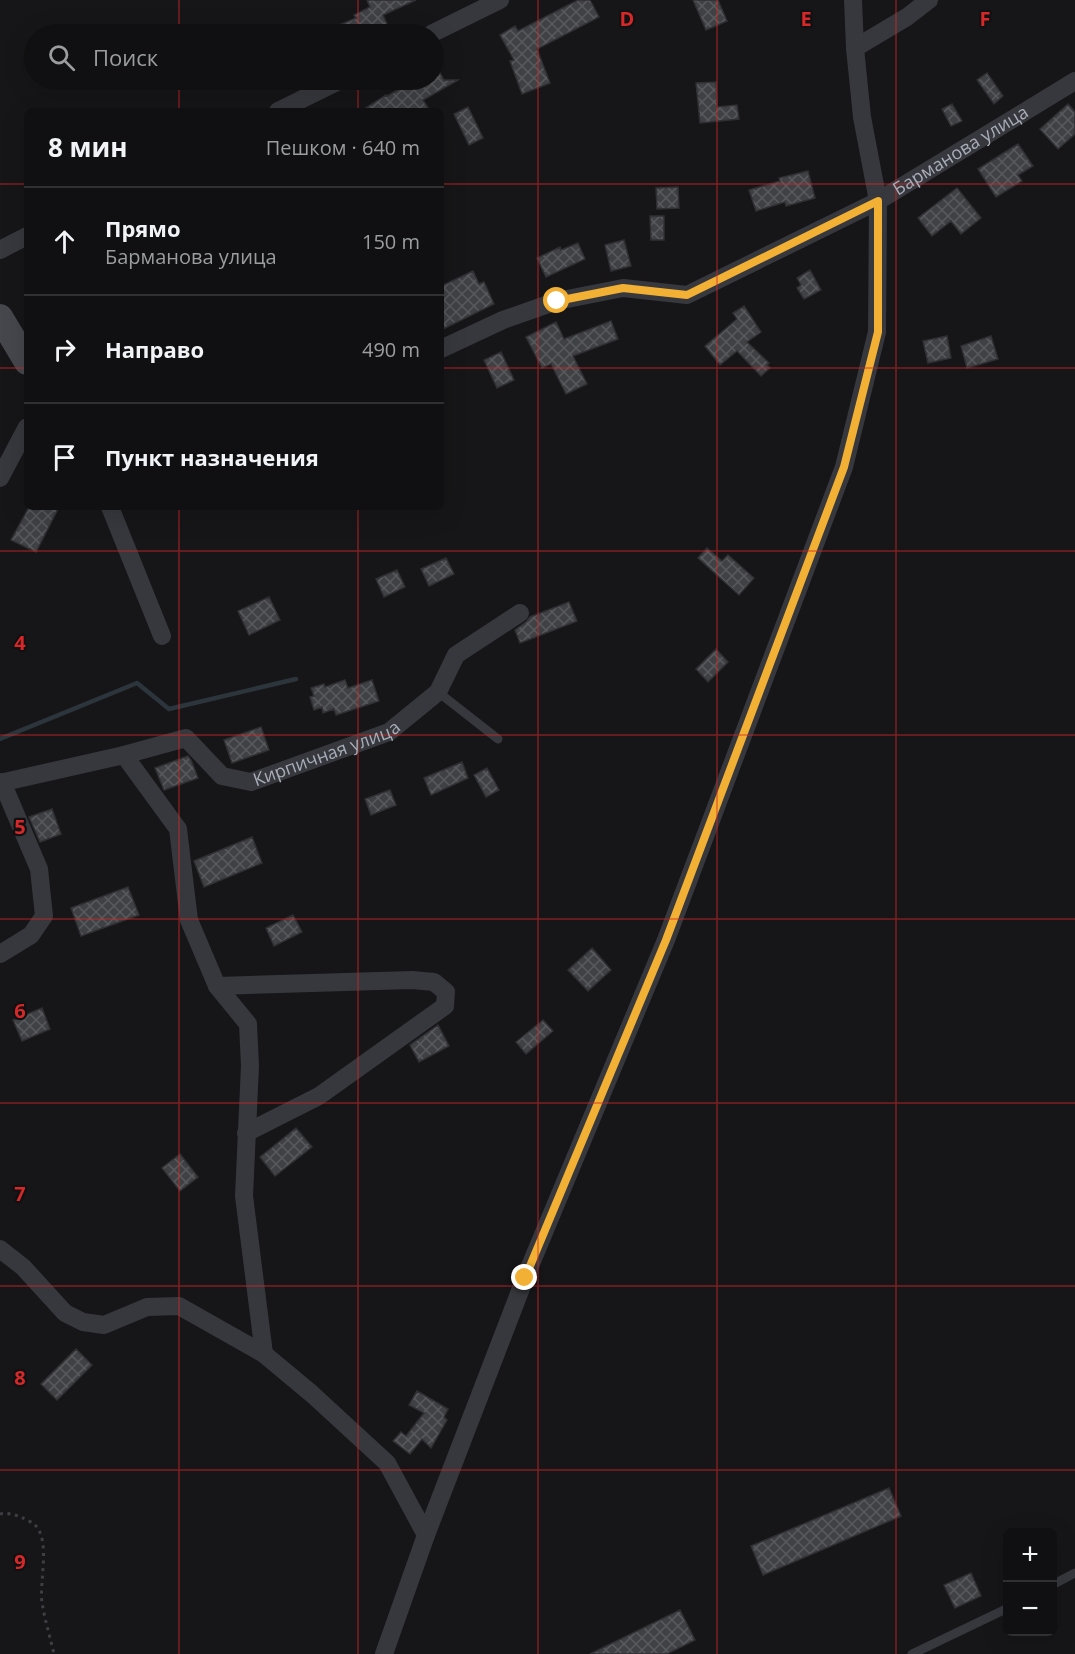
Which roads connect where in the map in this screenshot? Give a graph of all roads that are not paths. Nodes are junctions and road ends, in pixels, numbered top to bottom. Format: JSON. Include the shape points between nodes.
{"nodes":[{"id":1,"x":501,"y":0,"type":"edge"},
{"id":2,"x":853,"y":0,"type":"edge"},
{"id":3,"x":929,"y":0,"type":"edge"},
{"id":4,"x":444,"y":28,"type":"edge"},
{"id":5,"x":855,"y":48,"type":"junction"},
{"id":6,"x":1075,"y":81,"type":"edge"},
{"id":7,"x":321,"y":90,"type":"edge"},
{"id":8,"x":284,"y":108,"type":"edge"},
{"id":9,"x":878,"y":201,"type":"junction"},
{"id":10,"x":24,"y":238,"type":"edge"},
{"id":11,"x":0,"y":250,"type":"edge"},
{"id":12,"x":0,"y":318,"type":"edge"},
{"id":13,"x":444,"y":348,"type":"edge"},
{"id":14,"x":24,"y":357,"type":"edge"},
{"id":15,"x":24,"y":433,"type":"edge"},
{"id":16,"x":0,"y":478,"type":"edge"},
{"id":17,"x":111,"y":510,"type":"edge"},
{"id":18,"x":520,"y":613,"type":"dead end"},
{"id":19,"x":162,"y":636,"type":"dead end"},
{"id":20,"x":438,"y":692,"type":"junction"},
{"id":21,"x":498,"y":739,"type":"dead end"},
{"id":22,"x":124,"y":755,"type":"junction"},
{"id":23,"x":1,"y":783,"type":"edge"},
{"id":24,"x":0,"y":954,"type":"edge"},
{"id":25,"x":217,"y":986,"type":"junction"},
{"id":26,"x":246,"y":1133,"type":"junction"},
{"id":27,"x":0,"y":1249,"type":"edge"},
{"id":28,"x":264,"y":1354,"type":"junction"},
{"id":29,"x":426,"y":1535,"type":"junction"},
{"id":30,"x":1075,"y":1573,"type":"edge"},
{"id":31,"x":1057,"y":1583,"type":"edge"},
{"id":32,"x":1003,"y":1610,"type":"edge"},
{"id":33,"x":384,"y":1654,"type":"edge"},
{"id":34,"x":912,"y":1654,"type":"edge"}],
"edges":[{"from":1,"to":4,"type":"street"},
{"from":2,"to":5,"type":"street"},
{"from":3,"to":5,"type":"street"},
{"from":5,"to":9,"type":"street","via":[[862,117]]},
{"from":6,"to":9,"type":"street","name":"Барманова улица"},
{"from":7,"to":8,"type":"street"},
{"from":9,"to":13,"type":"street","name":"Барманова улица","via":[[687,295],[623,288],[557,301],[503,320]]},
{"from":9,"to":29,"type":"street","via":[[878,332],[844,467],[666,940],[525,1278]]},
{"from":10,"to":11,"type":"street"},
{"from":12,"to":14,"type":"street"},
{"from":15,"to":16,"type":"street"},
{"from":17,"to":19,"type":"street"},
{"from":18,"to":20,"type":"street","name":"Кирпичная улица","via":[[456,655]]},
{"from":20,"to":21,"type":"lane"},
{"from":20,"to":22,"type":"street","name":"Кирпичная улица","via":[[389,732],[251,782],[222,776],[186,738]]},
{"from":22,"to":23,"type":"street","name":"Кирпичная улица"},
{"from":22,"to":25,"type":"street","via":[[178,830],[189,920]]},
{"from":23,"to":24,"type":"street","via":[[39,869],[44,916],[31,935]]},
{"from":25,"to":26,"type":"street","via":[[248,1024]]},
{"from":25,"to":26,"type":"street","via":[[412,980],[434,982],[446,992],[445,1006],[318,1096]]},
{"from":26,"to":28,"type":"street","via":[[244,1196]]},
{"from":27,"to":28,"type":"street","via":[[23,1267],[65,1313],[83,1322],[104,1325],[147,1307],[179,1306]]},
{"from":28,"to":29,"type":"street","via":[[387,1463]]},
{"from":29,"to":33,"type":"street"},
{"from":30,"to":31,"type":"lane"},
{"from":32,"to":34,"type":"lane"}]}
